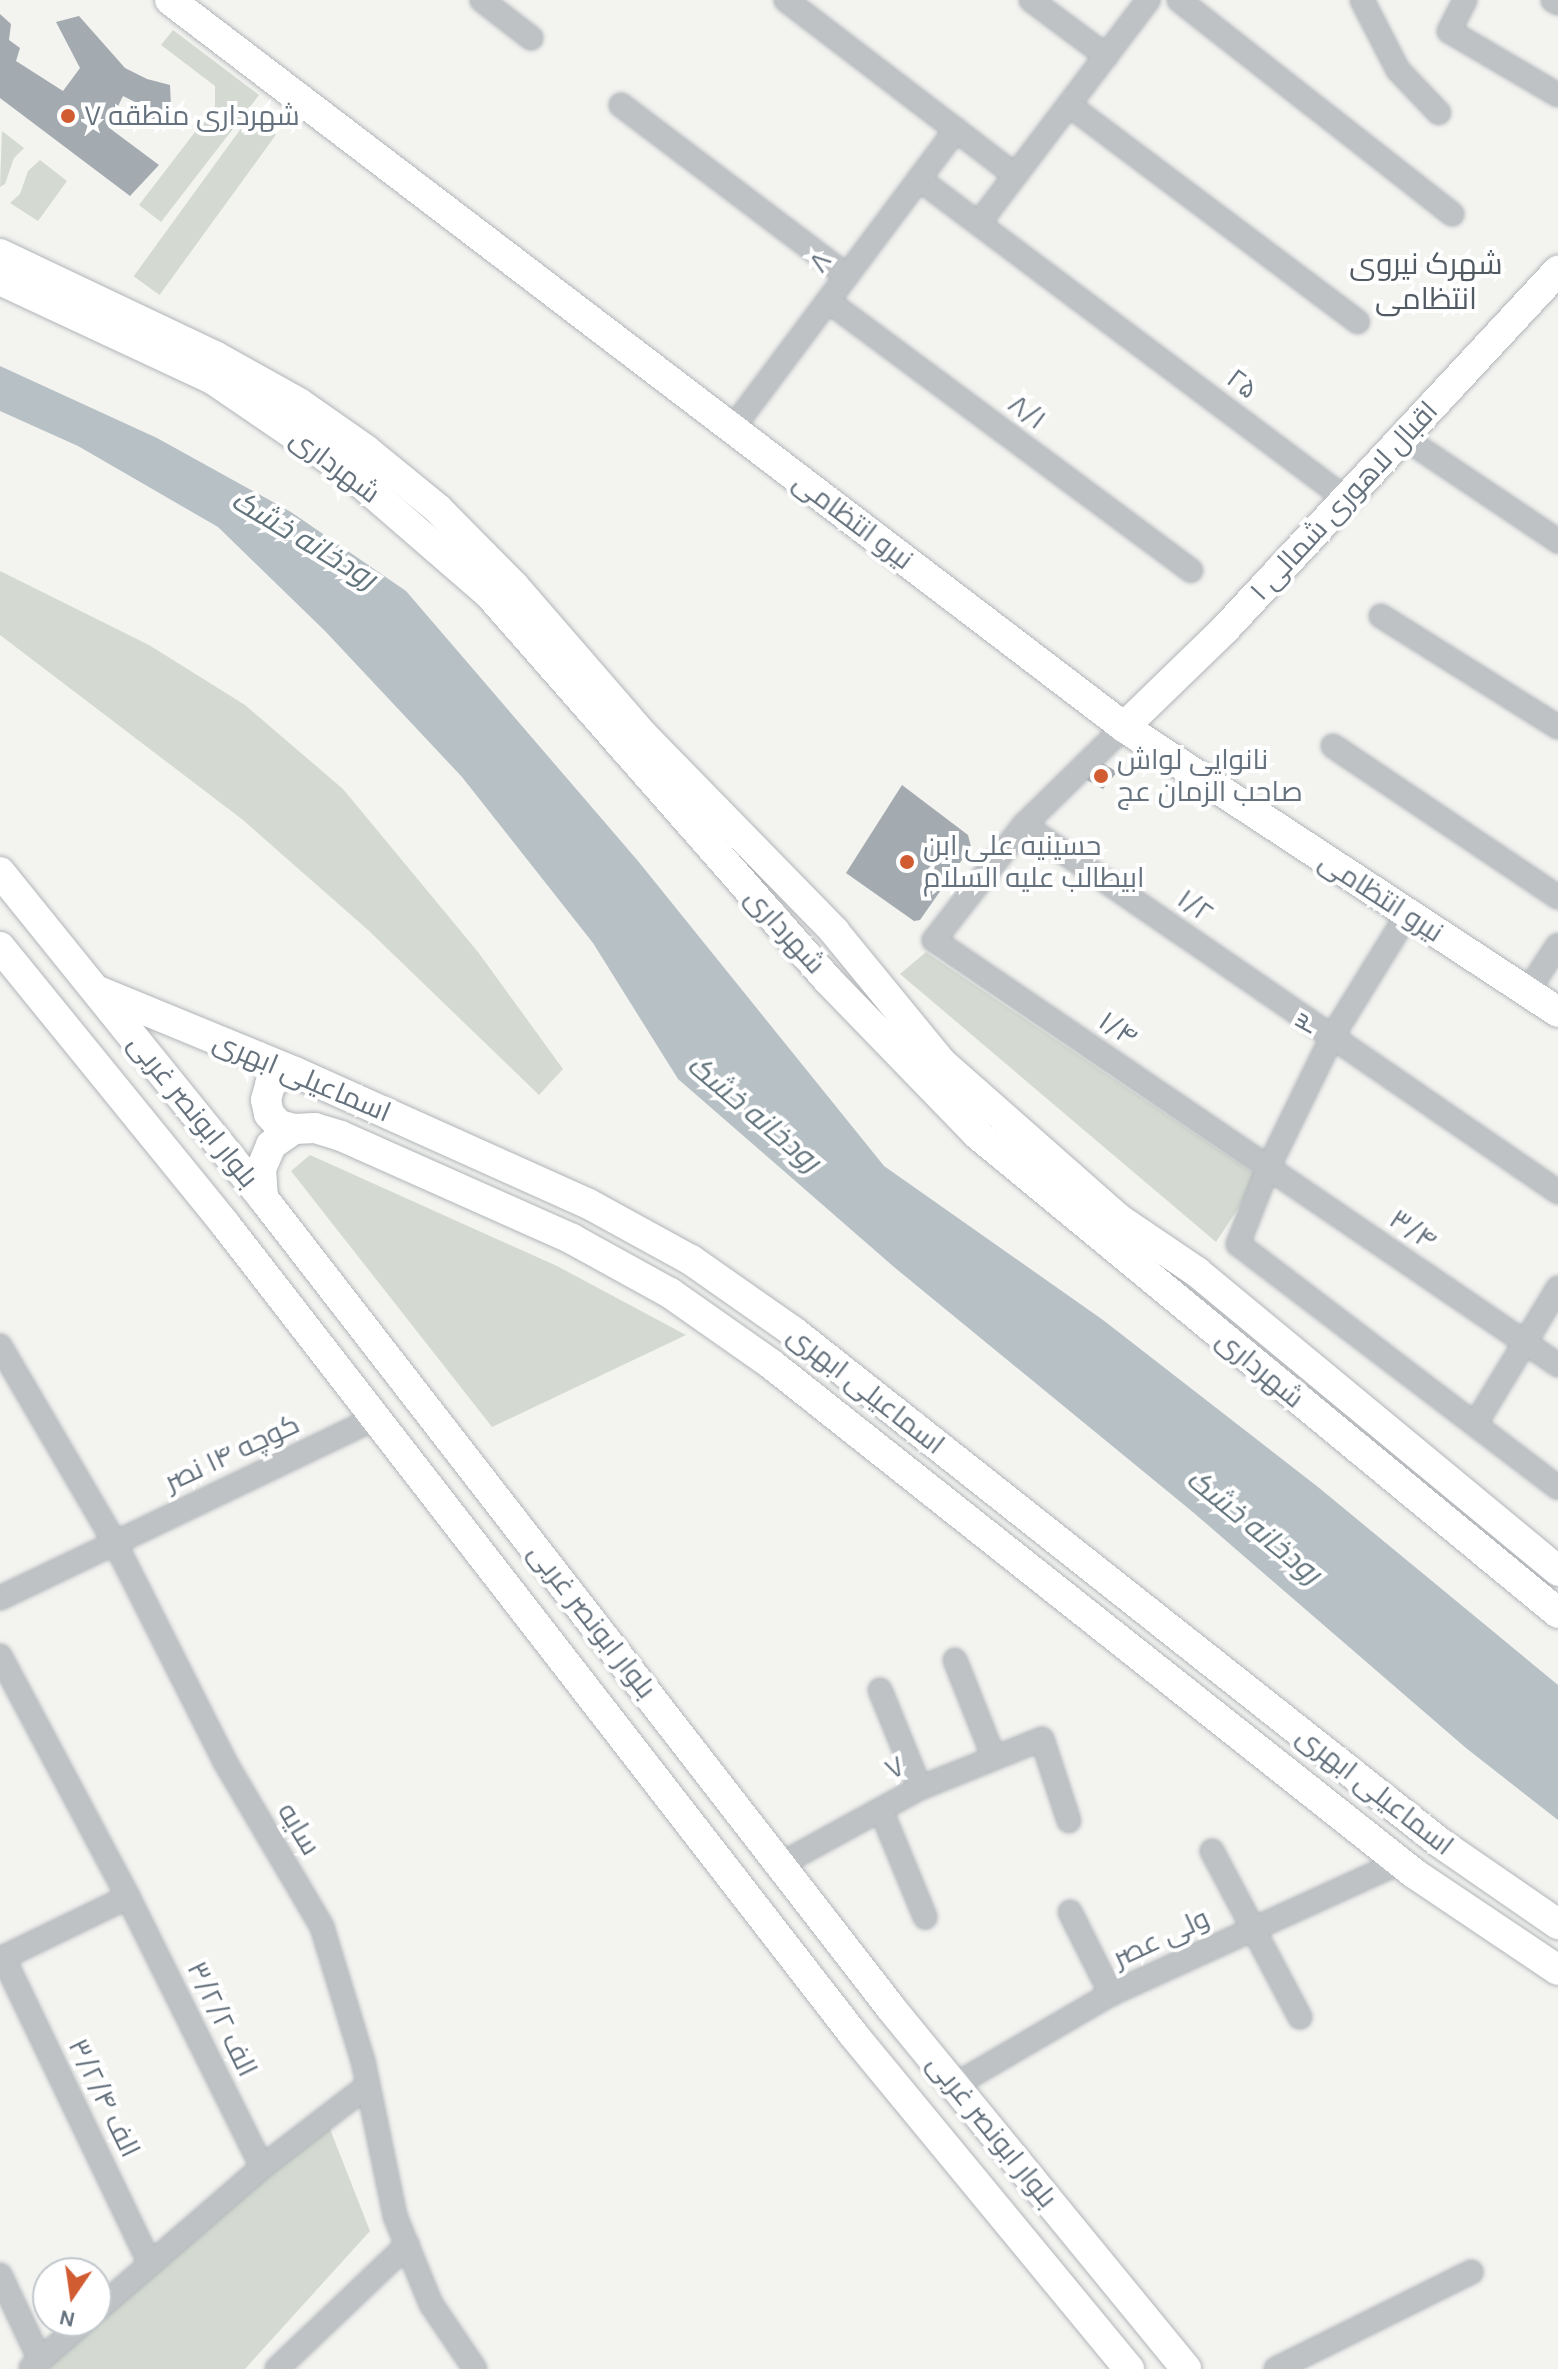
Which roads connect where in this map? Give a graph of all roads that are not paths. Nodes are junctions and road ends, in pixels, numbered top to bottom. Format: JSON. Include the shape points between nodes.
{"nodes":[{"id":1,"x":482,"y":0,"type":"edge"},
{"id":2,"x":786,"y":0,"type":"edge"},
{"id":3,"x":1031,"y":0,"type":"edge"},
{"id":4,"x":1148,"y":0,"type":"edge"},
{"id":5,"x":1179,"y":0,"type":"edge"},
{"id":6,"x":1362,"y":0,"type":"edge"},
{"id":7,"x":1465,"y":0,"type":"edge"},
{"id":8,"x":1553,"y":0,"type":"edge"},
{"id":9,"x":1558,"y":3,"type":"edge"},
{"id":10,"x":188,"y":5,"type":"edge"},
{"id":11,"x":531,"y":38,"type":"dead end"},
{"id":12,"x":1106,"y":56,"type":"junction"},
{"id":13,"x":1558,"y":95,"type":"edge"},
{"id":14,"x":621,"y":105,"type":"dead end"},
{"id":15,"x":1069,"y":105,"type":"junction"},
{"id":16,"x":1439,"y":113,"type":"dead end"},
{"id":17,"x":956,"y":130,"type":"junction"},
{"id":18,"x":1015,"y":175,"type":"junction"},
{"id":19,"x":919,"y":179,"type":"junction"},
{"id":20,"x":1452,"y":214,"type":"dead end"},
{"id":21,"x":979,"y":223,"type":"junction"},
{"id":22,"x":0,"y":254,"type":"edge"},
{"id":23,"x":1558,"y":271,"type":"edge"},
{"id":24,"x":847,"y":276,"type":"junction"},
{"id":25,"x":0,"y":280,"type":"edge"},
{"id":26,"x":828,"y":301,"type":"junction"},
{"id":27,"x":1358,"y":322,"type":"dead end"},
{"id":28,"x":732,"y":429,"type":"junction"},
{"id":29,"x":1403,"y":437,"type":"junction"},
{"id":30,"x":1346,"y":499,"type":"junction"},
{"id":31,"x":1558,"y":541,"type":"edge"},
{"id":32,"x":1191,"y":571,"type":"dead end"},
{"id":33,"x":1381,"y":616,"type":"dead end"},
{"id":34,"x":1124,"y":727,"type":"junction"},
{"id":35,"x":1558,"y":727,"type":"edge"},
{"id":36,"x":1333,"y":746,"type":"dead end"},
{"id":37,"x":1024,"y":825,"type":"junction"},
{"id":38,"x":0,"y":872,"type":"edge"},
{"id":39,"x":1558,"y":897,"type":"edge"},
{"id":40,"x":1407,"y":915,"type":"junction"},
{"id":41,"x":1558,"y":945,"type":"edge"},
{"id":42,"x":0,"y":947,"type":"edge"},
{"id":43,"x":94,"y":989,"type":"junction"},
{"id":44,"x":1527,"y":992,"type":"junction"},
{"id":45,"x":1558,"y":1012,"type":"edge"},
{"id":46,"x":1332,"y":1037,"type":"junction"},
{"id":47,"x":295,"y":1072,"type":"junction"},
{"id":48,"x":294,"y":1129,"type":"junction"},
{"id":49,"x":1268,"y":1168,"type":"junction"},
{"id":50,"x":1558,"y":1192,"type":"edge"},
{"id":51,"x":263,"y":1198,"type":"junction"},
{"id":52,"x":1558,"y":1288,"type":"edge"},
{"id":53,"x":1524,"y":1342,"type":"junction"},
{"id":54,"x":0,"y":1346,"type":"edge"},
{"id":55,"x":1558,"y":1365,"type":"edge"},
{"id":56,"x":376,"y":1418,"type":"junction"},
{"id":57,"x":1476,"y":1423,"type":"junction"},
{"id":58,"x":1558,"y":1488,"type":"edge"},
{"id":59,"x":114,"y":1541,"type":"junction"},
{"id":60,"x":1558,"y":1571,"type":"edge"},
{"id":61,"x":0,"y":1598,"type":"edge"},
{"id":62,"x":1558,"y":1613,"type":"edge"},
{"id":63,"x":595,"y":1624,"type":"junction"},
{"id":64,"x":557,"y":1653,"type":"junction"},
{"id":65,"x":0,"y":1656,"type":"edge"},
{"id":66,"x":955,"y":1660,"type":"dead end"},
{"id":67,"x":880,"y":1690,"type":"dead end"},
{"id":68,"x":994,"y":1758,"type":"junction"},
{"id":69,"x":920,"y":1788,"type":"junction"},
{"id":70,"x":881,"y":1810,"type":"junction"},
{"id":71,"x":1069,"y":1821,"type":"dead end"},
{"id":72,"x":1212,"y":1851,"type":"dead end"},
{"id":73,"x":1400,"y":1862,"type":"junction"},
{"id":74,"x":781,"y":1864,"type":"junction"},
{"id":75,"x":128,"y":1897,"type":"junction"},
{"id":76,"x":1070,"y":1912,"type":"dead end"},
{"id":77,"x":925,"y":1917,"type":"dead end"},
{"id":78,"x":1558,"y":1924,"type":"edge"},
{"id":79,"x":1253,"y":1929,"type":"junction"},
{"id":80,"x":2,"y":1958,"type":"edge"},
{"id":81,"x":1558,"y":1970,"type":"edge"},
{"id":82,"x":1111,"y":1994,"type":"junction"},
{"id":83,"x":1300,"y":2017,"type":"dead end"},
{"id":84,"x":955,"y":2085,"type":"junction"},
{"id":85,"x":367,"y":2086,"type":"junction"},
{"id":86,"x":262,"y":2167,"type":"junction"},
{"id":87,"x":407,"y":2245,"type":"junction"},
{"id":88,"x":150,"y":2264,"type":"junction"},
{"id":89,"x":1471,"y":2272,"type":"dead end"},
{"id":90,"x":0,"y":2275,"type":"edge"},
{"id":91,"x":112,"y":2297,"type":"edge"},
{"id":92,"x":67,"y":2337,"type":"edge"},
{"id":93,"x":35,"y":2365,"type":"edge"},
{"id":94,"x":277,"y":2369,"type":"edge"},
{"id":95,"x":475,"y":2369,"type":"edge"},
{"id":96,"x":1129,"y":2369,"type":"edge"},
{"id":97,"x":1186,"y":2369,"type":"edge"},
{"id":98,"x":1276,"y":2369,"type":"edge"}],
"edges":[{"from":1,"to":11,"type":"street"},
{"from":2,"to":17,"type":"street"},
{"from":3,"to":12,"type":"street"},
{"from":4,"to":12,"type":"street"},
{"from":5,"to":20,"type":"street"},
{"from":6,"to":16,"type":"street","via":[[1398,70]]},
{"from":7,"to":13,"type":"street","via":[[1449,31]]},
{"from":8,"to":9,"type":"street"},
{"from":10,"to":28,"type":"main road","name":"نیرو انتظامی"},
{"from":12,"to":15,"type":"street"},
{"from":14,"to":24,"type":"street"},
{"from":15,"to":18,"type":"street"},
{"from":15,"to":27,"type":"street"},
{"from":17,"to":18,"type":"street"},
{"from":17,"to":19,"type":"street","name":"۸"},
{"from":18,"to":21,"type":"street"},
{"from":19,"to":21,"type":"street","name":"۲۵"},
{"from":19,"to":24,"type":"street","name":"۸"},
{"from":21,"to":30,"type":"street","name":"۲۵"},
{"from":22,"to":60,"type":"main road","name":"شهرداری","via":[[215,356],[299,403],[438,509],[514,586],[643,735],[834,931],[942,1063],[1119,1219],[1197,1272]]},
{"from":23,"to":29,"type":"main road","name":"اقبال لاهوری شمالی ۱"},
{"from":24,"to":26,"type":"street","name":"۸"},
{"from":25,"to":62,"type":"main road","name":"شهرداری","via":[[214,380],[347,471],[489,594],[828,980],[977,1134]]},
{"from":26,"to":28,"type":"street","name":"۸"},
{"from":26,"to":32,"type":"street","name":"۸/۱"},
{"from":28,"to":34,"type":"main road","name":"نیرو انتظامی"},
{"from":29,"to":30,"type":"main road","name":"اقبال لاهوری شمالی ۱"},
{"from":29,"to":31,"type":"street"},
{"from":30,"to":34,"type":"main road","name":"اقبال لاهوری شمالی ۱","via":[[1226,628]]},
{"from":33,"to":35,"type":"street"},
{"from":34,"to":37,"type":"street"},
{"from":34,"to":40,"type":"main road","name":"نیرو انتظامی"},
{"from":36,"to":39,"type":"street"},
{"from":37,"to":46,"type":"street","name":"۱/۲"},
{"from":37,"to":49,"type":"street","name":"۱/۴","via":[[934,940]]},
{"from":38,"to":43,"type":"main road","name":"بلوار ابونصر غربی"},
{"from":40,"to":44,"type":"main road","name":"نیرو انتظامی"},
{"from":40,"to":46,"type":"street","name":"۳"},
{"from":41,"to":44,"type":"street"},
{"from":42,"to":56,"type":"main road","name":"بلوار ابونصر غربی"},
{"from":43,"to":47,"type":"main road","name":"اسماعیلی ابهری"},
{"from":43,"to":51,"type":"main road","name":"بلوار ابونصر غربی"},
{"from":44,"to":45,"type":"main road","name":"نیرو انتظامی"},
{"from":46,"to":49,"type":"street","name":"۳"},
{"from":46,"to":50,"type":"street","name":"۱/۲"},
{"from":47,"to":48,"type":"main road","via":[[270,1085],[266,1100],[279,1125]]},
{"from":47,"to":78,"type":"main road","name":"اسماعیلی ابهری","via":[[589,1204],[691,1260],[794,1332],[1439,1842]]},
{"from":48,"to":51,"type":"main road","name":"اسماعیلی ابهری","via":[[271,1145],[261,1169]]},
{"from":48,"to":73,"type":"main road","name":"اسماعیلی ابهری","via":[[315,1128],[341,1136],[572,1239],[670,1293],[771,1364]]},
{"from":49,"to":53,"type":"street","name":"۳/۴"},
{"from":49,"to":57,"type":"street","name":"۳","via":[[1238,1244]]},
{"from":51,"to":63,"type":"main road","name":"بلوار ابونصر غربی"},
{"from":52,"to":53,"type":"street"},
{"from":53,"to":55,"type":"street","name":"۳/۴"},
{"from":53,"to":57,"type":"street"},
{"from":54,"to":59,"type":"street","name":"سایه"},
{"from":56,"to":59,"type":"street","name":"کوچه ۱۴ نصر"},
{"from":56,"to":64,"type":"main road","name":"بلوار ابونصر غربی"},
{"from":57,"to":58,"type":"street"},
{"from":59,"to":61,"type":"street","name":"کوچه ۱۴ نصر"},
{"from":59,"to":85,"type":"street","name":"سایه","via":[[225,1762],[322,1927]]},
{"from":63,"to":64,"type":"main road"},
{"from":63,"to":74,"type":"main road","name":"بلوار ابونصر غربی"},
{"from":64,"to":96,"type":"main road","name":"بلوار ابونصر غربی","via":[[853,2034]]},
{"from":65,"to":75,"type":"street"},
{"from":66,"to":68,"type":"street"},
{"from":67,"to":69,"type":"street"},
{"from":68,"to":69,"type":"street","name":"۷"},
{"from":68,"to":71,"type":"street","name":"۷","via":[[1042,1739]]},
{"from":69,"to":70,"type":"street","name":"۷"},
{"from":70,"to":74,"type":"street","name":"۷"},
{"from":70,"to":77,"type":"street"},
{"from":72,"to":79,"type":"street"},
{"from":73,"to":79,"type":"street","name":"ولی عصر"},
{"from":73,"to":81,"type":"main road","name":"اسماعیلی ابهری"},
{"from":74,"to":84,"type":"main road","name":"بلوار ابونصر غربی"},
{"from":75,"to":80,"type":"street"},
{"from":75,"to":86,"type":"street","name":"۳/۲/۲ الف"},
{"from":76,"to":82,"type":"street"},
{"from":79,"to":82,"type":"street","name":"ولی عصر"},
{"from":79,"to":83,"type":"street"},
{"from":80,"to":88,"type":"street","name":"۳/۲/۴ الف"},
{"from":82,"to":84,"type":"street","name":"ولی عصر"},
{"from":84,"to":97,"type":"main road","name":"بلوار ابونصر غربی"},
{"from":85,"to":86,"type":"street"},
{"from":85,"to":87,"type":"street","name":"سایه","via":[[395,2216]]},
{"from":86,"to":88,"type":"street"},
{"from":87,"to":94,"type":"street"},
{"from":87,"to":95,"type":"street","name":"سایه","via":[[431,2304]]},
{"from":88,"to":91,"type":"street"},
{"from":89,"to":98,"type":"street"},
{"from":90,"to":93,"type":"street"},
{"from":92,"to":93,"type":"street"}]}
